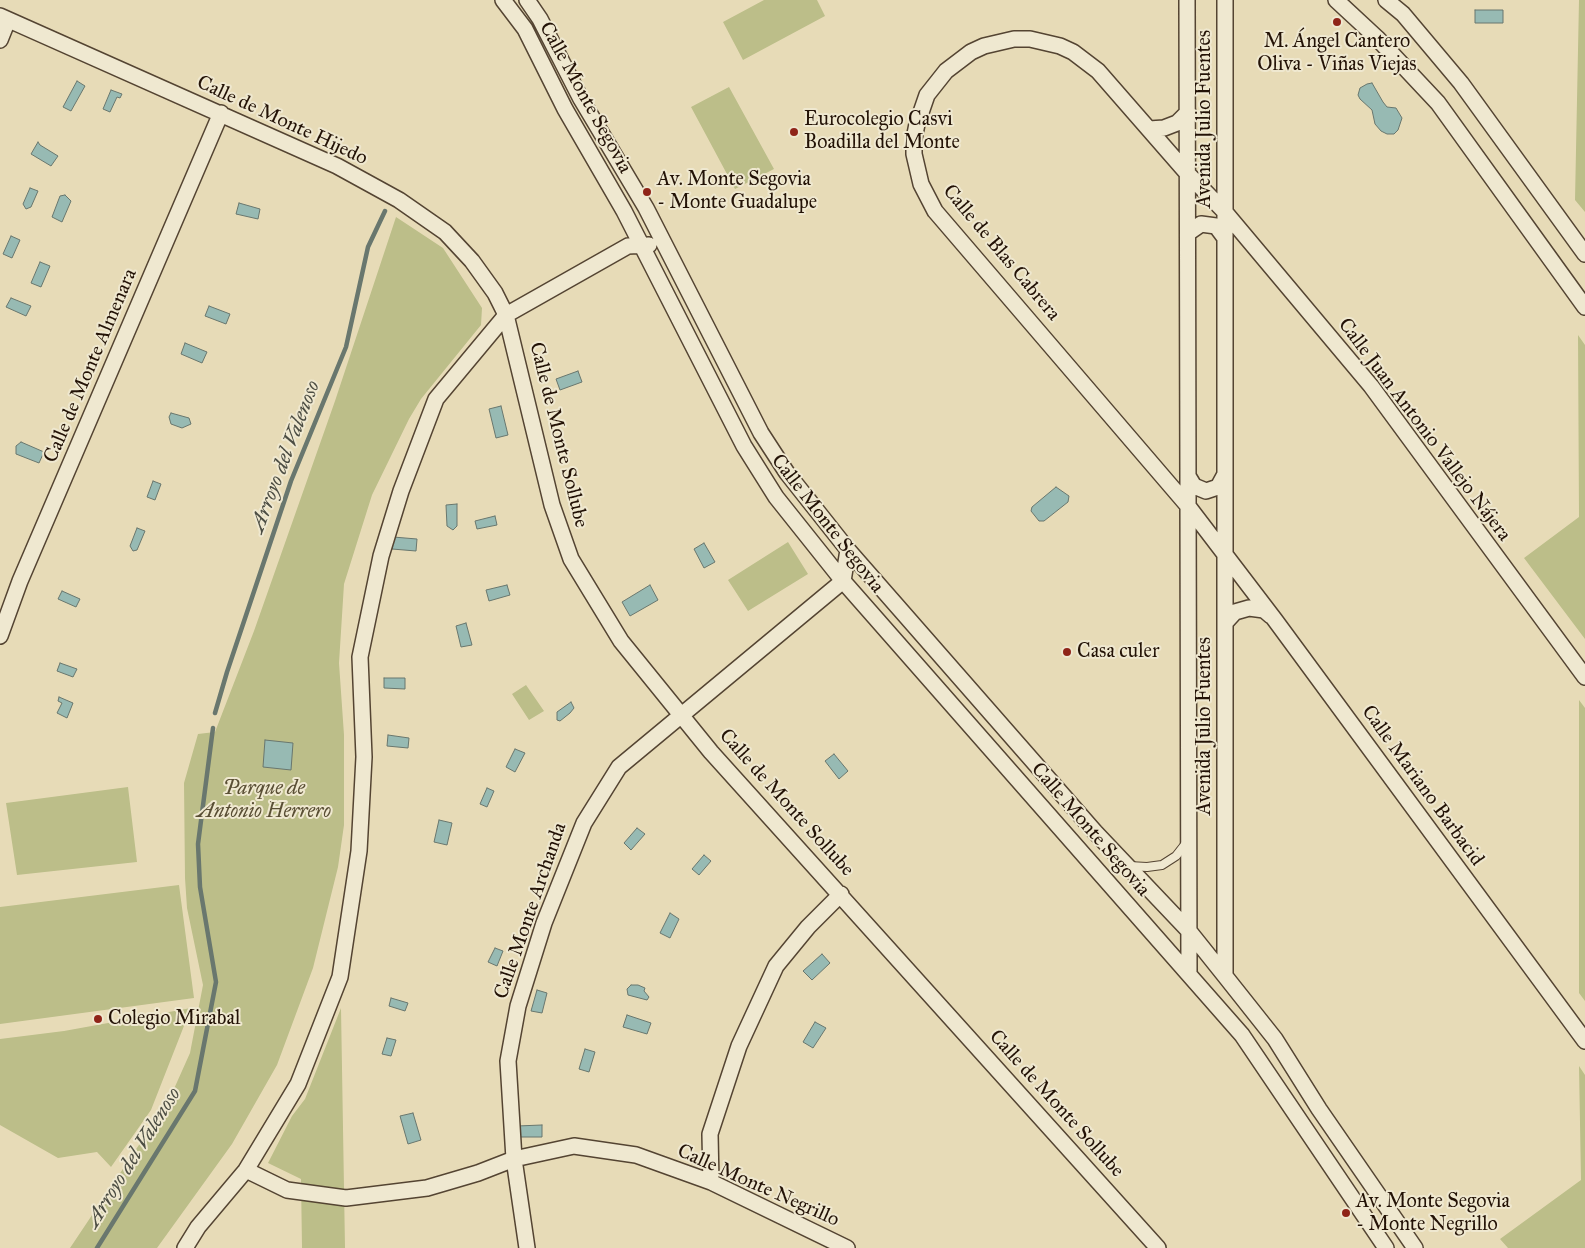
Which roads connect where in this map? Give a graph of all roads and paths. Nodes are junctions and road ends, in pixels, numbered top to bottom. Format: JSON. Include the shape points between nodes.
{"nodes":[{"id":1,"x":503,"y":0,"type":"edge"},
{"id":2,"x":527,"y":0,"type":"edge"},
{"id":3,"x":1188,"y":0,"type":"edge"},
{"id":4,"x":1225,"y":0,"type":"edge"},
{"id":5,"x":1336,"y":0,"type":"edge"},
{"id":6,"x":1386,"y":0,"type":"edge"},
{"id":7,"x":4,"y":18,"type":"edge"},
{"id":8,"x":0,"y":40,"type":"edge"},
{"id":9,"x":1188,"y":112,"type":"junction"},
{"id":10,"x":221,"y":113,"type":"junction"},
{"id":11,"x":1149,"y":129,"type":"junction"},
{"id":12,"x":1187,"y":173,"type":"junction"},
{"id":13,"x":646,"y":208,"type":"junction"},
{"id":14,"x":1225,"y":212,"type":"junction"},
{"id":15,"x":1188,"y":233,"type":"junction"},
{"id":16,"x":1225,"y":238,"type":"junction"},
{"id":17,"x":635,"y":242,"type":"junction"},
{"id":18,"x":667,"y":249,"type":"junction"},
{"id":19,"x":1585,"y":254,"type":"edge"},
{"id":20,"x":1585,"y":307,"type":"edge"},
{"id":21,"x":506,"y":315,"type":"junction"},
{"id":22,"x":1188,"y":476,"type":"junction"},
{"id":23,"x":1224,"y":476,"type":"junction"},
{"id":24,"x":1188,"y":506,"type":"junction"},
{"id":25,"x":848,"y":550,"type":"junction"},
{"id":26,"x":1225,"y":556,"type":"junction"},
{"id":27,"x":843,"y":581,"type":"junction"},
{"id":28,"x":877,"y":583,"type":"junction"},
{"id":29,"x":1275,"y":620,"type":"junction"},
{"id":30,"x":1225,"y":623,"type":"junction"},
{"id":31,"x":0,"y":636,"type":"edge"},
{"id":32,"x":1585,"y":678,"type":"edge"},
{"id":33,"x":681,"y":714,"type":"junction"},
{"id":34,"x":1189,"y":840,"type":"junction"},
{"id":35,"x":1130,"y":866,"type":"junction"},
{"id":36,"x":841,"y":894,"type":"junction"},
{"id":37,"x":1189,"y":931,"type":"junction"},
{"id":38,"x":1225,"y":976,"type":"junction"},
{"id":39,"x":1193,"y":978,"type":"junction"},
{"id":40,"x":1585,"y":1041,"type":"edge"},
{"id":41,"x":514,"y":1158,"type":"junction"},
{"id":42,"x":246,"y":1170,"type":"junction"},
{"id":43,"x":711,"y":1182,"type":"junction"},
{"id":44,"x":1400,"y":1227,"type":"junction"},
{"id":45,"x":1379,"y":1246,"type":"edge"},
{"id":46,"x":185,"y":1248,"type":"edge"},
{"id":47,"x":527,"y":1248,"type":"edge"},
{"id":48,"x":847,"y":1248,"type":"edge"},
{"id":49,"x":1158,"y":1248,"type":"edge"},
{"id":50,"x":1415,"y":1248,"type":"edge"}],
"edges":[{"from":1,"to":17,"type":"street","name":"Calle Monte Segovia","via":[[525,29]]},
{"from":2,"to":13,"type":"street","name":"Calle Monte Segovia"},
{"from":3,"to":9,"type":"street","name":"Avenida Julio Fuentes"},
{"from":4,"to":14,"type":"street","name":"Avenida Julio Fuentes"},
{"from":5,"to":20,"type":"street","via":[[1438,103]]},
{"from":6,"to":19,"type":"street","via":[[1403,14],[1461,83]]},
{"from":7,"to":8,"type":"street"},
{"from":7,"to":10,"type":"street","name":"Calle de Monte Hijedo"},
{"from":9,"to":11,"type":"street","via":[[1177,123]]},
{"from":9,"to":12,"type":"street","name":"Avenida Julio Fuentes"},
{"from":10,"to":21,"type":"street","name":"Calle de Monte Hijedo","via":[[337,166],[399,200],[445,232],[472,261]]},
{"from":10,"to":31,"type":"street","name":"Calle de Monte Almenara","via":[[20,581]]},
{"from":11,"to":12,"type":"street","name":"Calle de Blas Cabrera"},
{"from":11,"to":24,"type":"street","name":"Calle de Blas Cabrera","via":[[1086,61],[1060,46],[1014,40],[978,49],[946,70],[921,109],[914,154],[921,184],[935,211]]},
{"from":12,"to":14,"type":"street","name":"Calle de Blas Cabrera"},
{"from":12,"to":15,"type":"street","name":"Avenida Julio Fuentes"},
{"from":13,"to":17,"type":"street"},
{"from":13,"to":18,"type":"street","name":"Calle Monte Segovia"},
{"from":14,"to":16,"type":"street","name":"Avenida Julio Fuentes"},
{"from":14,"to":32,"type":"street","name":"Calle Juan Antonio Vallejo Nájera","via":[[1371,386]]},
{"from":15,"to":16,"type":"street","name":"Avenida Julio Fuentes","via":[[1200,224],[1216,226]]},
{"from":15,"to":22,"type":"street","name":"Avenida Julio Fuentes"},
{"from":16,"to":23,"type":"street","name":"Avenida Julio Fuentes"},
{"from":17,"to":18,"type":"street"},
{"from":17,"to":21,"type":"street"},
{"from":17,"to":27,"type":"street","name":"Calle Monte Segovia","via":[[744,446],[776,497]]},
{"from":18,"to":25,"type":"street","name":"Calle Monte Segovia","via":[[761,432],[804,496]]},
{"from":21,"to":33,"type":"street","name":"Calle de Monte Sollube","via":[[552,506],[571,559],[621,641]]},
{"from":21,"to":42,"type":"street","via":[[436,399],[401,491],[381,556],[360,656],[364,757],[359,851],[340,977],[298,1084]]},
{"from":22,"to":23,"type":"street","via":[[1194,486],[1206,491],[1218,487]]},
{"from":22,"to":24,"type":"street","name":"Avenida Julio Fuentes"},
{"from":23,"to":26,"type":"street","name":"Avenida Julio Fuentes"},
{"from":24,"to":26,"type":"street","name":"Calle de Blas Cabrera"},
{"from":24,"to":34,"type":"street","name":"Avenida Julio Fuentes"},
{"from":25,"to":27,"type":"street"},
{"from":25,"to":28,"type":"street","name":"Calle Monte Segovia"},
{"from":26,"to":29,"type":"street","name":"Calle Mariano Barbacid"},
{"from":26,"to":30,"type":"street","name":"Avenida Julio Fuentes"},
{"from":27,"to":28,"type":"street"},
{"from":27,"to":33,"type":"street","name":"Calle Monte Archanda"},
{"from":27,"to":39,"type":"street","name":"Calle Monte Segovia"},
{"from":28,"to":35,"type":"street","name":"Calle Monte Segovia","via":[[1095,832]]},
{"from":29,"to":30,"type":"street","via":[[1264,610],[1249,608],[1235,612]]},
{"from":29,"to":40,"type":"street","name":"Calle Mariano Barbacid"},
{"from":30,"to":38,"type":"street","name":"Avenida Julio Fuentes"},
{"from":33,"to":36,"type":"street","name":"Calle de Monte Sollube","via":[[711,752]]},
{"from":33,"to":41,"type":"street","name":"Calle Monte Archanda","via":[[619,767],[584,822],[544,923],[518,1006],[508,1061]]},
{"from":34,"to":35,"type":"lane","via":[[1176,856],[1162,865]]},
{"from":34,"to":37,"type":"street","name":"Avenida Julio Fuentes"},
{"from":35,"to":37,"type":"street","name":"Calle Monte Segovia"},
{"from":36,"to":43,"type":"street","via":[[776,966],[738,1046],[710,1134]]},
{"from":36,"to":49,"type":"street","name":"Calle de Monte Sollube"},
{"from":37,"to":38,"type":"street","name":"Calle Monte Segovia"},
{"from":37,"to":39,"type":"street","name":"Avenida Julio Fuentes"},
{"from":38,"to":39,"type":"street","via":[[1208,983]]},
{"from":38,"to":44,"type":"street","name":"Calle Monte Segovia","via":[[1275,1039]]},
{"from":39,"to":45,"type":"street","name":"Calle Monte Segovia","via":[[1253,1050]]},
{"from":41,"to":42,"type":"street","name":"Calle Monte Negrillo","via":[[427,1188],[346,1198],[288,1190]]},
{"from":41,"to":43,"type":"street","name":"Calle Monte Negrillo","via":[[574,1146],[636,1156]]},
{"from":41,"to":47,"type":"street","name":"Calle Monte Archanda"},
{"from":42,"to":46,"type":"street","via":[[198,1227]]},
{"from":43,"to":48,"type":"street","name":"Calle Monte Negrillo"},
{"from":44,"to":45,"type":"street"},
{"from":44,"to":50,"type":"street","name":"Calle Monte Segovia"}]}
